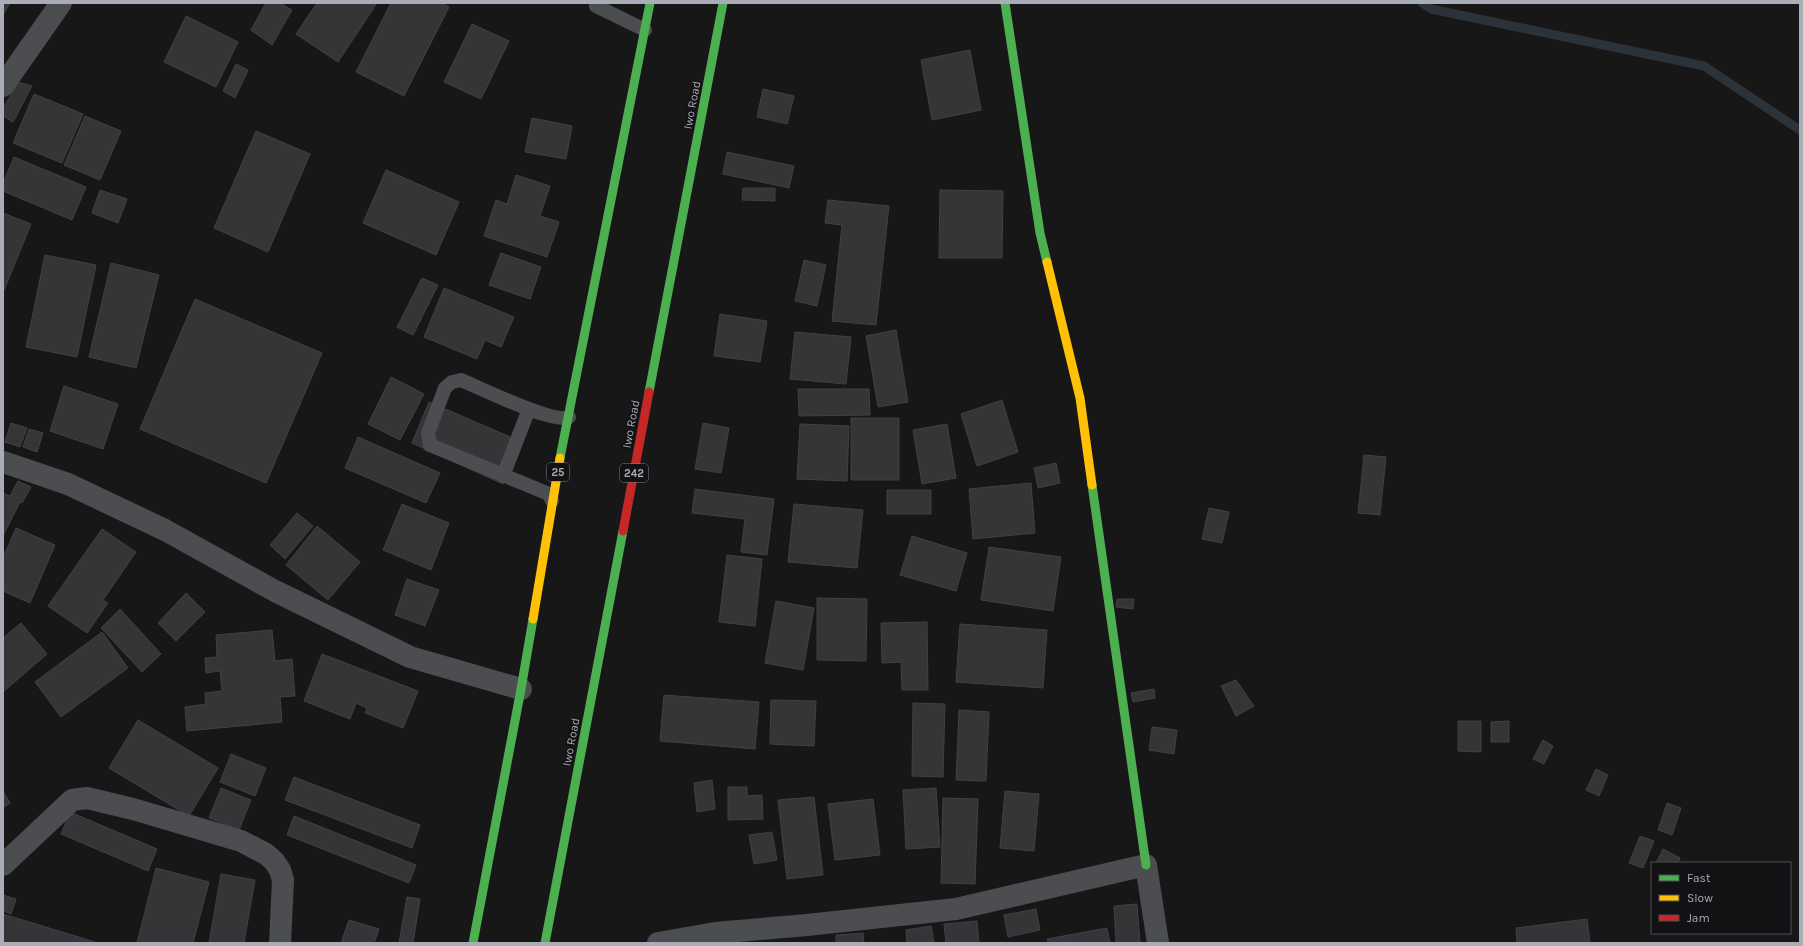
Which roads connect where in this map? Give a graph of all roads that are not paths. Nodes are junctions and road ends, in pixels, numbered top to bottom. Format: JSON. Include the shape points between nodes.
{"nodes":[{"id":1,"x":61,"y":3,"type":"edge"},
{"id":2,"x":650,"y":3,"type":"edge"},
{"id":3,"x":723,"y":3,"type":"edge"},
{"id":4,"x":1005,"y":3,"type":"edge"},
{"id":5,"x":594,"y":4,"type":"edge"},
{"id":6,"x":645,"y":30,"type":"junction"},
{"id":7,"x":3,"y":86,"type":"edge"},
{"id":8,"x":529,"y":409,"type":"junction"},
{"id":9,"x":569,"y":417,"type":"junction"},
{"id":10,"x":3,"y":462,"type":"edge"},
{"id":11,"x":503,"y":476,"type":"junction"},
{"id":12,"x":552,"y":501,"type":"junction"},
{"id":13,"x":521,"y":689,"type":"junction"},
{"id":14,"x":3,"y":865,"type":"edge"},
{"id":15,"x":1146,"y":865,"type":"junction"},
{"id":16,"x":807,"y":934,"type":"edge"},
{"id":17,"x":280,"y":943,"type":"edge"},
{"id":18,"x":473,"y":943,"type":"edge"},
{"id":19,"x":545,"y":943,"type":"edge"},
{"id":20,"x":658,"y":943,"type":"edge"},
{"id":21,"x":1158,"y":943,"type":"edge"}],
"edges":[{"from":1,"to":7,"type":"street"},
{"from":2,"to":6,"type":"main road","number":"25"},
{"from":3,"to":19,"type":"main road","name":"Iwo Road","number":"242"},
{"from":4,"to":15,"type":"main road","via":[[1040,233],[1080,398]]},
{"from":5,"to":6,"type":"lane"},
{"from":6,"to":9,"type":"main road","number":"25"},
{"from":8,"to":9,"type":"lane","via":[[564,419]]},
{"from":8,"to":11,"type":"lane"},
{"from":8,"to":11,"type":"lane","via":[[461,380],[452,382],[444,388],[428,433],[430,445]]},
{"from":9,"to":12,"type":"main road","number":"25"},
{"from":10,"to":13,"type":"street","via":[[68,484],[165,530],[275,592],[410,656]]},
{"from":11,"to":12,"type":"lane","via":[[549,494]]},
{"from":12,"to":13,"type":"main road","number":"25"},
{"from":13,"to":18,"type":"main road","number":"25"},
{"from":14,"to":17,"type":"street","via":[[72,800],[88,798],[133,809],[241,841],[274,861],[280,870],[282,880]]},
{"from":15,"to":16,"type":"street","via":[[956,909]]},
{"from":15,"to":21,"type":"street"},
{"from":16,"to":20,"type":"street","via":[[715,933]]}]}
